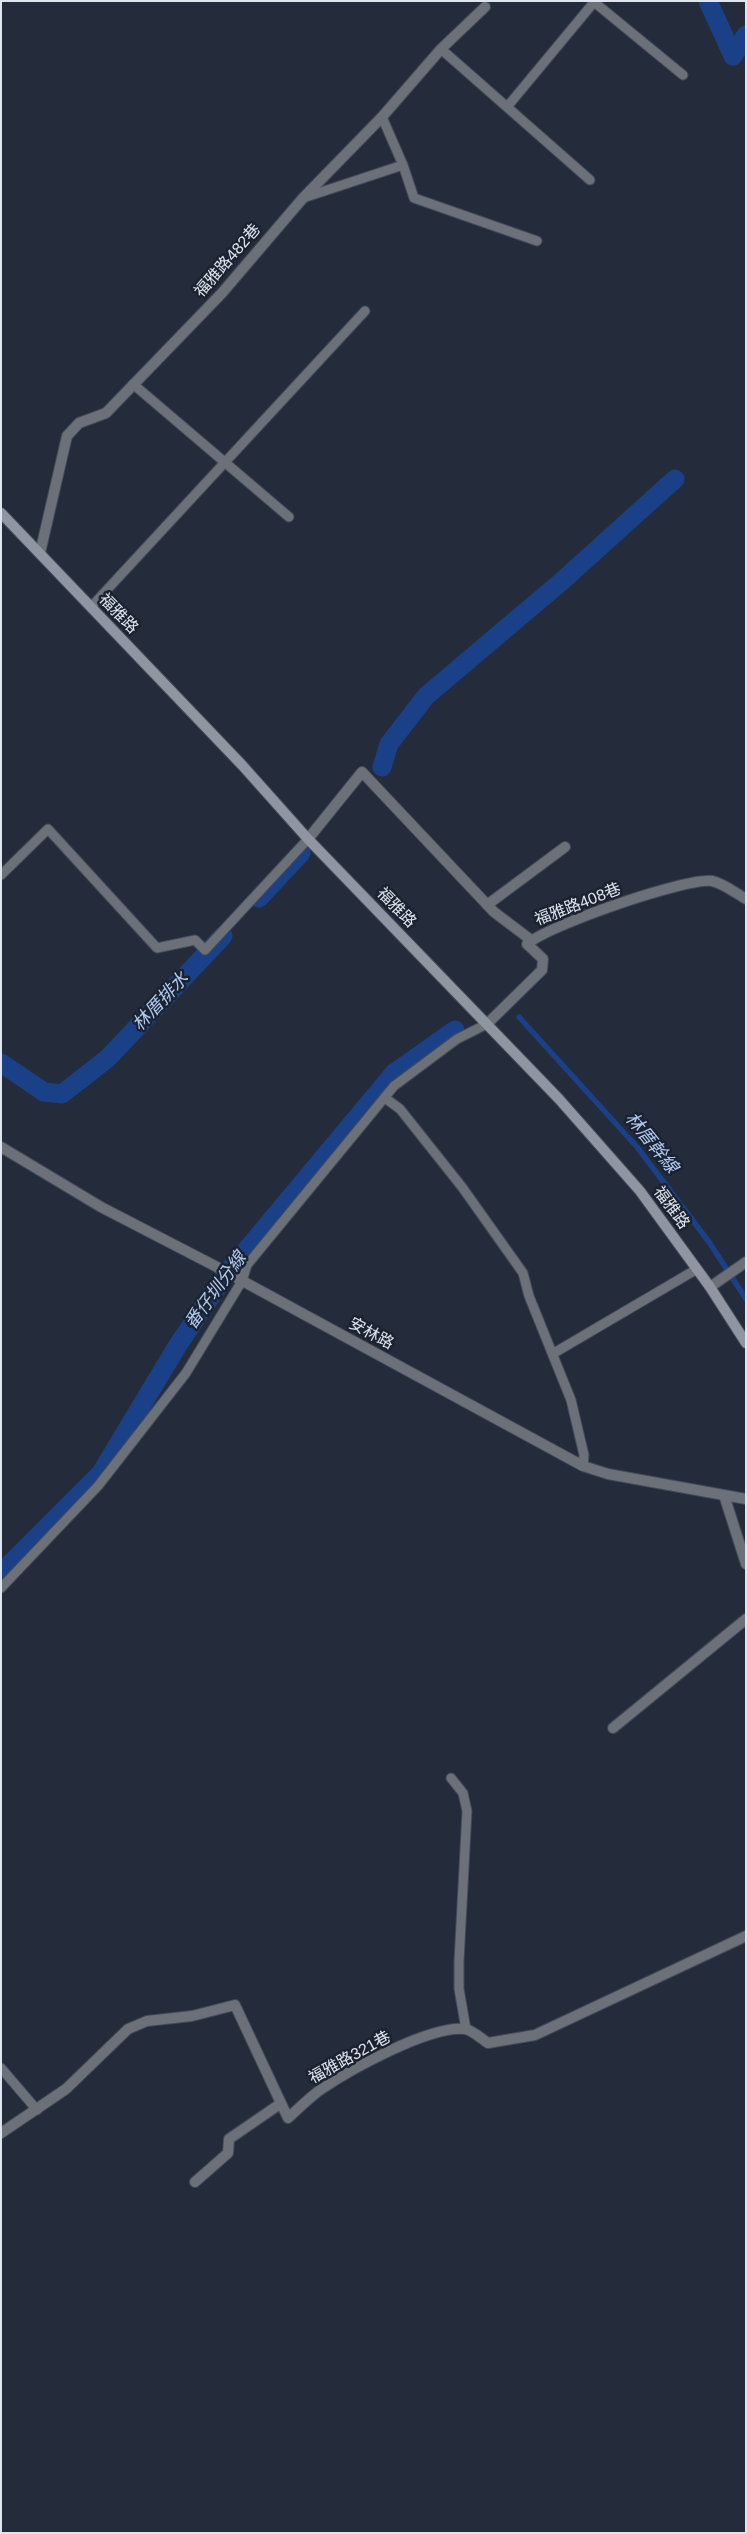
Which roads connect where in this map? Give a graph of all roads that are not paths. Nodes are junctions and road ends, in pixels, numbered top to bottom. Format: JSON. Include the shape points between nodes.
{"nodes":[{"id":1,"x":594,"y":2,"type":"edge"},
{"id":2,"x":485,"y":7,"type":"dead end"},
{"id":3,"x":442,"y":49,"type":"junction"},
{"id":4,"x":683,"y":75,"type":"dead end"},
{"id":5,"x":507,"y":107,"type":"junction"},
{"id":6,"x":382,"y":117,"type":"junction"},
{"id":7,"x":403,"y":165,"type":"junction"},
{"id":8,"x":590,"y":180,"type":"dead end"},
{"id":9,"x":303,"y":198,"type":"junction"},
{"id":10,"x":537,"y":241,"type":"dead end"},
{"id":11,"x":365,"y":311,"type":"dead end"},
{"id":12,"x":133,"y":384,"type":"junction"},
{"id":13,"x":227,"y":462,"type":"junction"},
{"id":14,"x":1,"y":513,"type":"edge"},
{"id":15,"x":289,"y":517,"type":"dead end"},
{"id":16,"x":40,"y":553,"type":"junction"},
{"id":17,"x":91,"y":607,"type":"junction"},
{"id":18,"x":308,"y":839,"type":"junction"},
{"id":19,"x":565,"y":847,"type":"dead end"},
{"id":20,"x":1,"y":875,"type":"edge"},
{"id":21,"x":746,"y":900,"type":"edge"},
{"id":22,"x":487,"y":904,"type":"junction"},
{"id":23,"x":531,"y":940,"type":"junction"},
{"id":24,"x":487,"y":1024,"type":"junction"},
{"id":25,"x":385,"y":1098,"type":"junction"},
{"id":26,"x":1,"y":1147,"type":"edge"},
{"id":27,"x":743,"y":1264,"type":"edge"},
{"id":28,"x":697,"y":1269,"type":"junction"},
{"id":29,"x":239,"y":1280,"type":"junction"},
{"id":30,"x":710,"y":1287,"type":"junction"},
{"id":31,"x":746,"y":1343,"type":"edge"},
{"id":32,"x":554,"y":1353,"type":"junction"},
{"id":33,"x":583,"y":1466,"type":"junction"},
{"id":34,"x":724,"y":1496,"type":"junction"},
{"id":35,"x":746,"y":1499,"type":"edge"},
{"id":36,"x":746,"y":1564,"type":"edge"},
{"id":37,"x":1,"y":1588,"type":"edge"},
{"id":38,"x":746,"y":1619,"type":"edge"},
{"id":39,"x":613,"y":1728,"type":"dead end"},
{"id":40,"x":451,"y":1778,"type":"dead end"},
{"id":41,"x":746,"y":1936,"type":"edge"},
{"id":42,"x":466,"y":2029,"type":"junction"},
{"id":43,"x":1,"y":2068,"type":"edge"},
{"id":44,"x":280,"y":2104,"type":"junction"},
{"id":45,"x":37,"y":2110,"type":"junction"},
{"id":46,"x":1,"y":2133,"type":"edge"},
{"id":47,"x":195,"y":2182,"type":"dead end"}],
"edges":[{"from":1,"to":4,"type":"lane"},
{"from":1,"to":5,"type":"lane"},
{"from":2,"to":3,"type":"street","name":"福雅路482巷"},
{"from":3,"to":5,"type":"lane"},
{"from":3,"to":6,"type":"street","name":"福雅路482巷"},
{"from":5,"to":8,"type":"lane"},
{"from":6,"to":7,"type":"lane"},
{"from":6,"to":9,"type":"street","name":"福雅路482巷"},
{"from":7,"to":9,"type":"lane"},
{"from":7,"to":10,"type":"lane","via":[[414,198]]},
{"from":9,"to":12,"type":"street","name":"福雅路482巷","via":[[222,293]]},
{"from":11,"to":13,"type":"lane"},
{"from":12,"to":13,"type":"lane"},
{"from":12,"to":16,"type":"street","name":"福雅路482巷","via":[[106,413],[79,423],[67,436]]},
{"from":13,"to":15,"type":"lane"},
{"from":13,"to":17,"type":"lane"},
{"from":14,"to":16,"type":"main road","name":"福雅路"},
{"from":16,"to":17,"type":"main road","name":"福雅路"},
{"from":17,"to":18,"type":"main road","name":"福雅路"},
{"from":18,"to":20,"type":"lane","via":[[205,950],[195,940],[158,948],[48,829]]},
{"from":18,"to":22,"type":"street","via":[[362,772]]},
{"from":18,"to":24,"type":"main road","name":"福雅路"},
{"from":19,"to":22,"type":"street"},
{"from":21,"to":23,"type":"street","name":"福雅路408巷","via":[[714,881],[698,882],[598,911]]},
{"from":22,"to":23,"type":"street","via":[[506,923]]},
{"from":23,"to":24,"type":"street","name":"福雅路408巷","via":[[527,944],[543,959],[542,970]]},
{"from":24,"to":25,"type":"lane","via":[[457,1039],[394,1086]]},
{"from":24,"to":28,"type":"main road","name":"福雅路","via":[[560,1099],[640,1191]]},
{"from":25,"to":29,"type":"lane","via":[[247,1264]]},
{"from":25,"to":32,"type":"lane","via":[[400,1109],[462,1187],[523,1274]]},
{"from":26,"to":29,"type":"street","name":"安林路","via":[[101,1207]]},
{"from":27,"to":30,"type":"street"},
{"from":28,"to":30,"type":"main road","name":"福雅路"},
{"from":28,"to":32,"type":"lane"},
{"from":29,"to":33,"type":"street","name":"安林路"},
{"from":29,"to":37,"type":"lane","via":[[186,1373],[98,1486]]},
{"from":30,"to":31,"type":"main road","name":"福雅路"},
{"from":32,"to":33,"type":"lane","via":[[571,1400],[584,1455]]},
{"from":33,"to":34,"type":"street","name":"安林路","via":[[608,1474]]},
{"from":34,"to":35,"type":"street","name":"安林路"},
{"from":34,"to":36,"type":"street"},
{"from":38,"to":39,"type":"street"},
{"from":40,"to":42,"type":"lane","via":[[463,1793],[467,1811],[459,1961],[459,1989]]},
{"from":41,"to":42,"type":"street","via":[[534,2035],[488,2043]]},
{"from":42,"to":44,"type":"street","name":"福雅路321巷","via":[[432,2035],[374,2059],[319,2090],[288,2118]]},
{"from":43,"to":45,"type":"lane"},
{"from":44,"to":45,"type":"street","via":[[235,2005],[192,2016],[147,2021],[128,2029],[66,2089]]},
{"from":44,"to":47,"type":"street","via":[[229,2139],[228,2154]]},
{"from":45,"to":46,"type":"street"}]}
